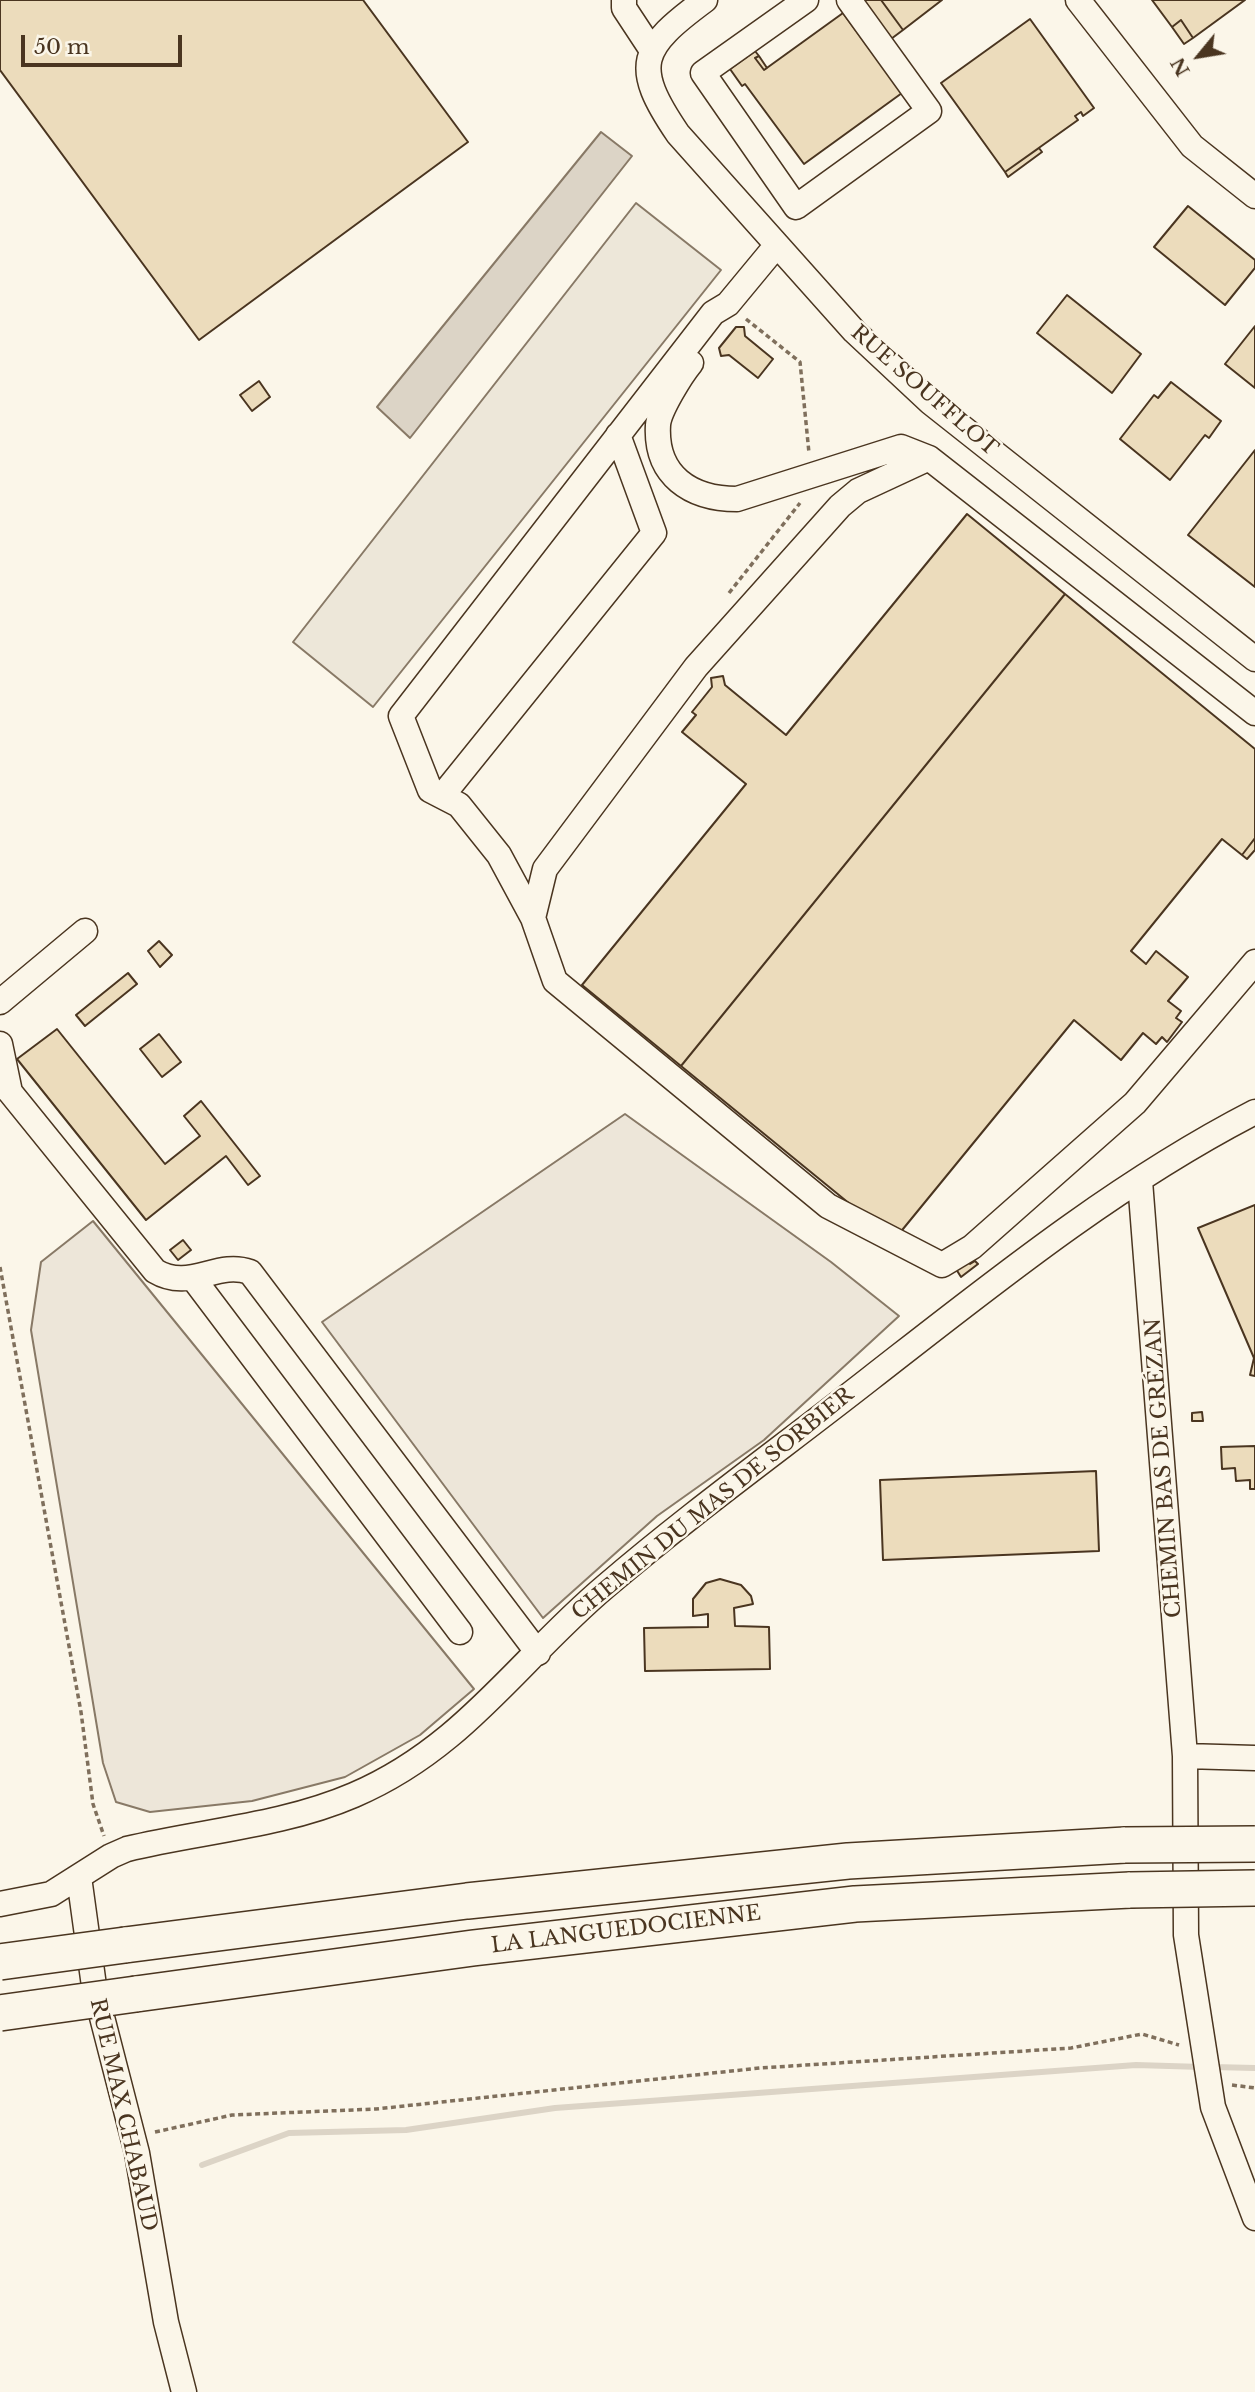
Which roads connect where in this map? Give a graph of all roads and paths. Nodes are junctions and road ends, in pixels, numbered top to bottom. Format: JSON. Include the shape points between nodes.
{"nodes":[{"id":1,"x":624,"y":0,"type":"edge"},
{"id":2,"x":849,"y":0,"type":"edge"},
{"id":3,"x":1078,"y":0,"type":"edge"},
{"id":4,"x":703,"y":1,"type":"edge"},
{"id":5,"x":795,"y":3,"type":"edge"},
{"id":6,"x":649,"y":61,"type":"junction"},
{"id":7,"x":1255,"y":195,"type":"edge"},
{"id":8,"x":776,"y":246,"type":"junction"},
{"id":9,"x":728,"y":304,"type":"junction"},
{"id":10,"x":618,"y":435,"type":"junction"},
{"id":11,"x":810,"y":458,"type":"dead end"},
{"id":12,"x":929,"y":458,"type":"junction"},
{"id":13,"x":808,"y":493,"type":"dead end"},
{"id":14,"x":723,"y":601,"type":"dead end"},
{"id":15,"x":1255,"y":659,"type":"edge"},
{"id":16,"x":1255,"y":713,"type":"edge"},
{"id":17,"x":442,"y":796,"type":"junction"},
{"id":18,"x":533,"y":918,"type":"junction"},
{"id":19,"x":85,"y":931,"type":"dead end"},
{"id":20,"x":1255,"y":962,"type":"edge"},
{"id":21,"x":0,"y":1002,"type":"edge"},
{"id":22,"x":0,"y":1044,"type":"edge"},
{"id":23,"x":1255,"y":1112,"type":"edge"},
{"id":24,"x":1140,"y":1181,"type":"junction"},
{"id":25,"x":0,"y":1267,"type":"edge"},
{"id":26,"x":193,"y":1278,"type":"junction"},
{"id":27,"x":460,"y":1632,"type":"dead end"},
{"id":28,"x":538,"y":1653,"type":"junction"},
{"id":29,"x":1185,"y":1756,"type":"junction"},
{"id":30,"x":1255,"y":1758,"type":"edge"},
{"id":31,"x":1255,"y":1844,"type":"edge"},
{"id":32,"x":111,"y":1856,"type":"junction"},
{"id":33,"x":79,"y":1877,"type":"junction"},
{"id":34,"x":1255,"y":1888,"type":"edge"},
{"id":35,"x":1,"y":1904,"type":"edge"},
{"id":36,"x":0,"y":1962,"type":"edge"},
{"id":37,"x":0,"y":2013,"type":"edge"},
{"id":38,"x":1205,"y":2053,"type":"junction"},
{"id":39,"x":133,"y":2138,"type":"junction"},
{"id":40,"x":1255,"y":2218,"type":"edge"},
{"id":41,"x":184,"y":2392,"type":"edge"}],
"edges":[{"from":1,"to":6,"type":"street","name":"RUE SOUFFLOT"},
{"from":2,"to":5,"type":"street","via":[[929,111],[796,207],[703,73]]},
{"from":3,"to":7,"type":"street","via":[[1192,146]]},
{"from":4,"to":6,"type":"street","via":[[670,27]]},
{"from":6,"to":8,"type":"street","name":"RUE SOUFFLOT","via":[[656,102],[678,134]]},
{"from":8,"to":9,"type":"street"},
{"from":8,"to":15,"type":"street","name":"RUE SOUFFLOT","via":[[853,331],[930,402]]},
{"from":9,"to":10,"type":"street","via":[[713,313]]},
{"from":9,"to":11,"type":"path","via":[[800,362]]},
{"from":9,"to":12,"type":"street","via":[[724,319],[684,372],[658,422],[660,447],[669,471],[691,492],[737,499],[901,447]]},
{"from":10,"to":17,"type":"street","via":[[654,533]]},
{"from":10,"to":17,"type":"street","via":[[401,716],[430,790]]},
{"from":12,"to":16,"type":"street"},
{"from":12,"to":18,"type":"street","via":[[858,491],[840,506],[696,667],[545,869]]},
{"from":13,"to":14,"type":"path"},
{"from":17,"to":18,"type":"street","via":[[459,806],[499,855]]},
{"from":18,"to":20,"type":"street","via":[[555,981],[828,1206],[942,1265],[972,1247],[1135,1103]]},
{"from":19,"to":21,"type":"street"},
{"from":22,"to":26,"type":"street","via":[[10,1092],[155,1271],[169,1279]]},
{"from":23,"to":24,"type":"street","name":"CHEMIN DU MAS DE SORBIER"},
{"from":24,"to":28,"type":"street","name":"CHEMIN DU MAS DE SORBIER","via":[[1009,1272],[691,1517],[605,1587]]},
{"from":24,"to":29,"type":"street","name":"CHEMIN BAS DE GRÉZAN"},
{"from":25,"to":32,"type":"path","via":[[79,1699],[93,1804]]},
{"from":26,"to":27,"type":"street"},
{"from":26,"to":28,"type":"street","via":[[227,1270],[250,1272]]},
{"from":28,"to":32,"type":"street","name":"CHEMIN DU MAS DE SORBIER","via":[[451,1736],[354,1795],[277,1819]]},
{"from":29,"to":30,"type":"street"},
{"from":29,"to":38,"type":"street","name":"CHEMIN BAS DE GRÉZAN","via":[[1186,1934]]},
{"from":31,"to":36,"type":"highway","name":"LA LANGUEDOCIENNE","bridge":true,"via":[[1125,1845],[848,1861],[467,1900]]},
{"from":32,"to":33,"type":"street","name":"CHEMIN DU MAS DE SORBIER"},
{"from":33,"to":35,"type":"street","name":"CHEMIN DU MAS DE SORBIER","via":[[51,1894]]},
{"from":33,"to":39,"type":"street","name":"RUE MAX CHABAUD","via":[[94,1986]]},
{"from":34,"to":37,"type":"highway","name":"LA LANGUEDOCIENNE","bridge":true,"via":[[855,1904],[473,1948]]},
{"from":38,"to":39,"type":"path","via":[[1142,2034],[1071,2048],[760,2068],[376,2109],[232,2115]]},
{"from":38,"to":40,"type":"street","name":"CHEMIN BAS DE GRÉZAN","via":[[1213,2107]]},
{"from":39,"to":41,"type":"street","name":"RUE MAX CHABAUD","via":[[166,2322]]}]}
